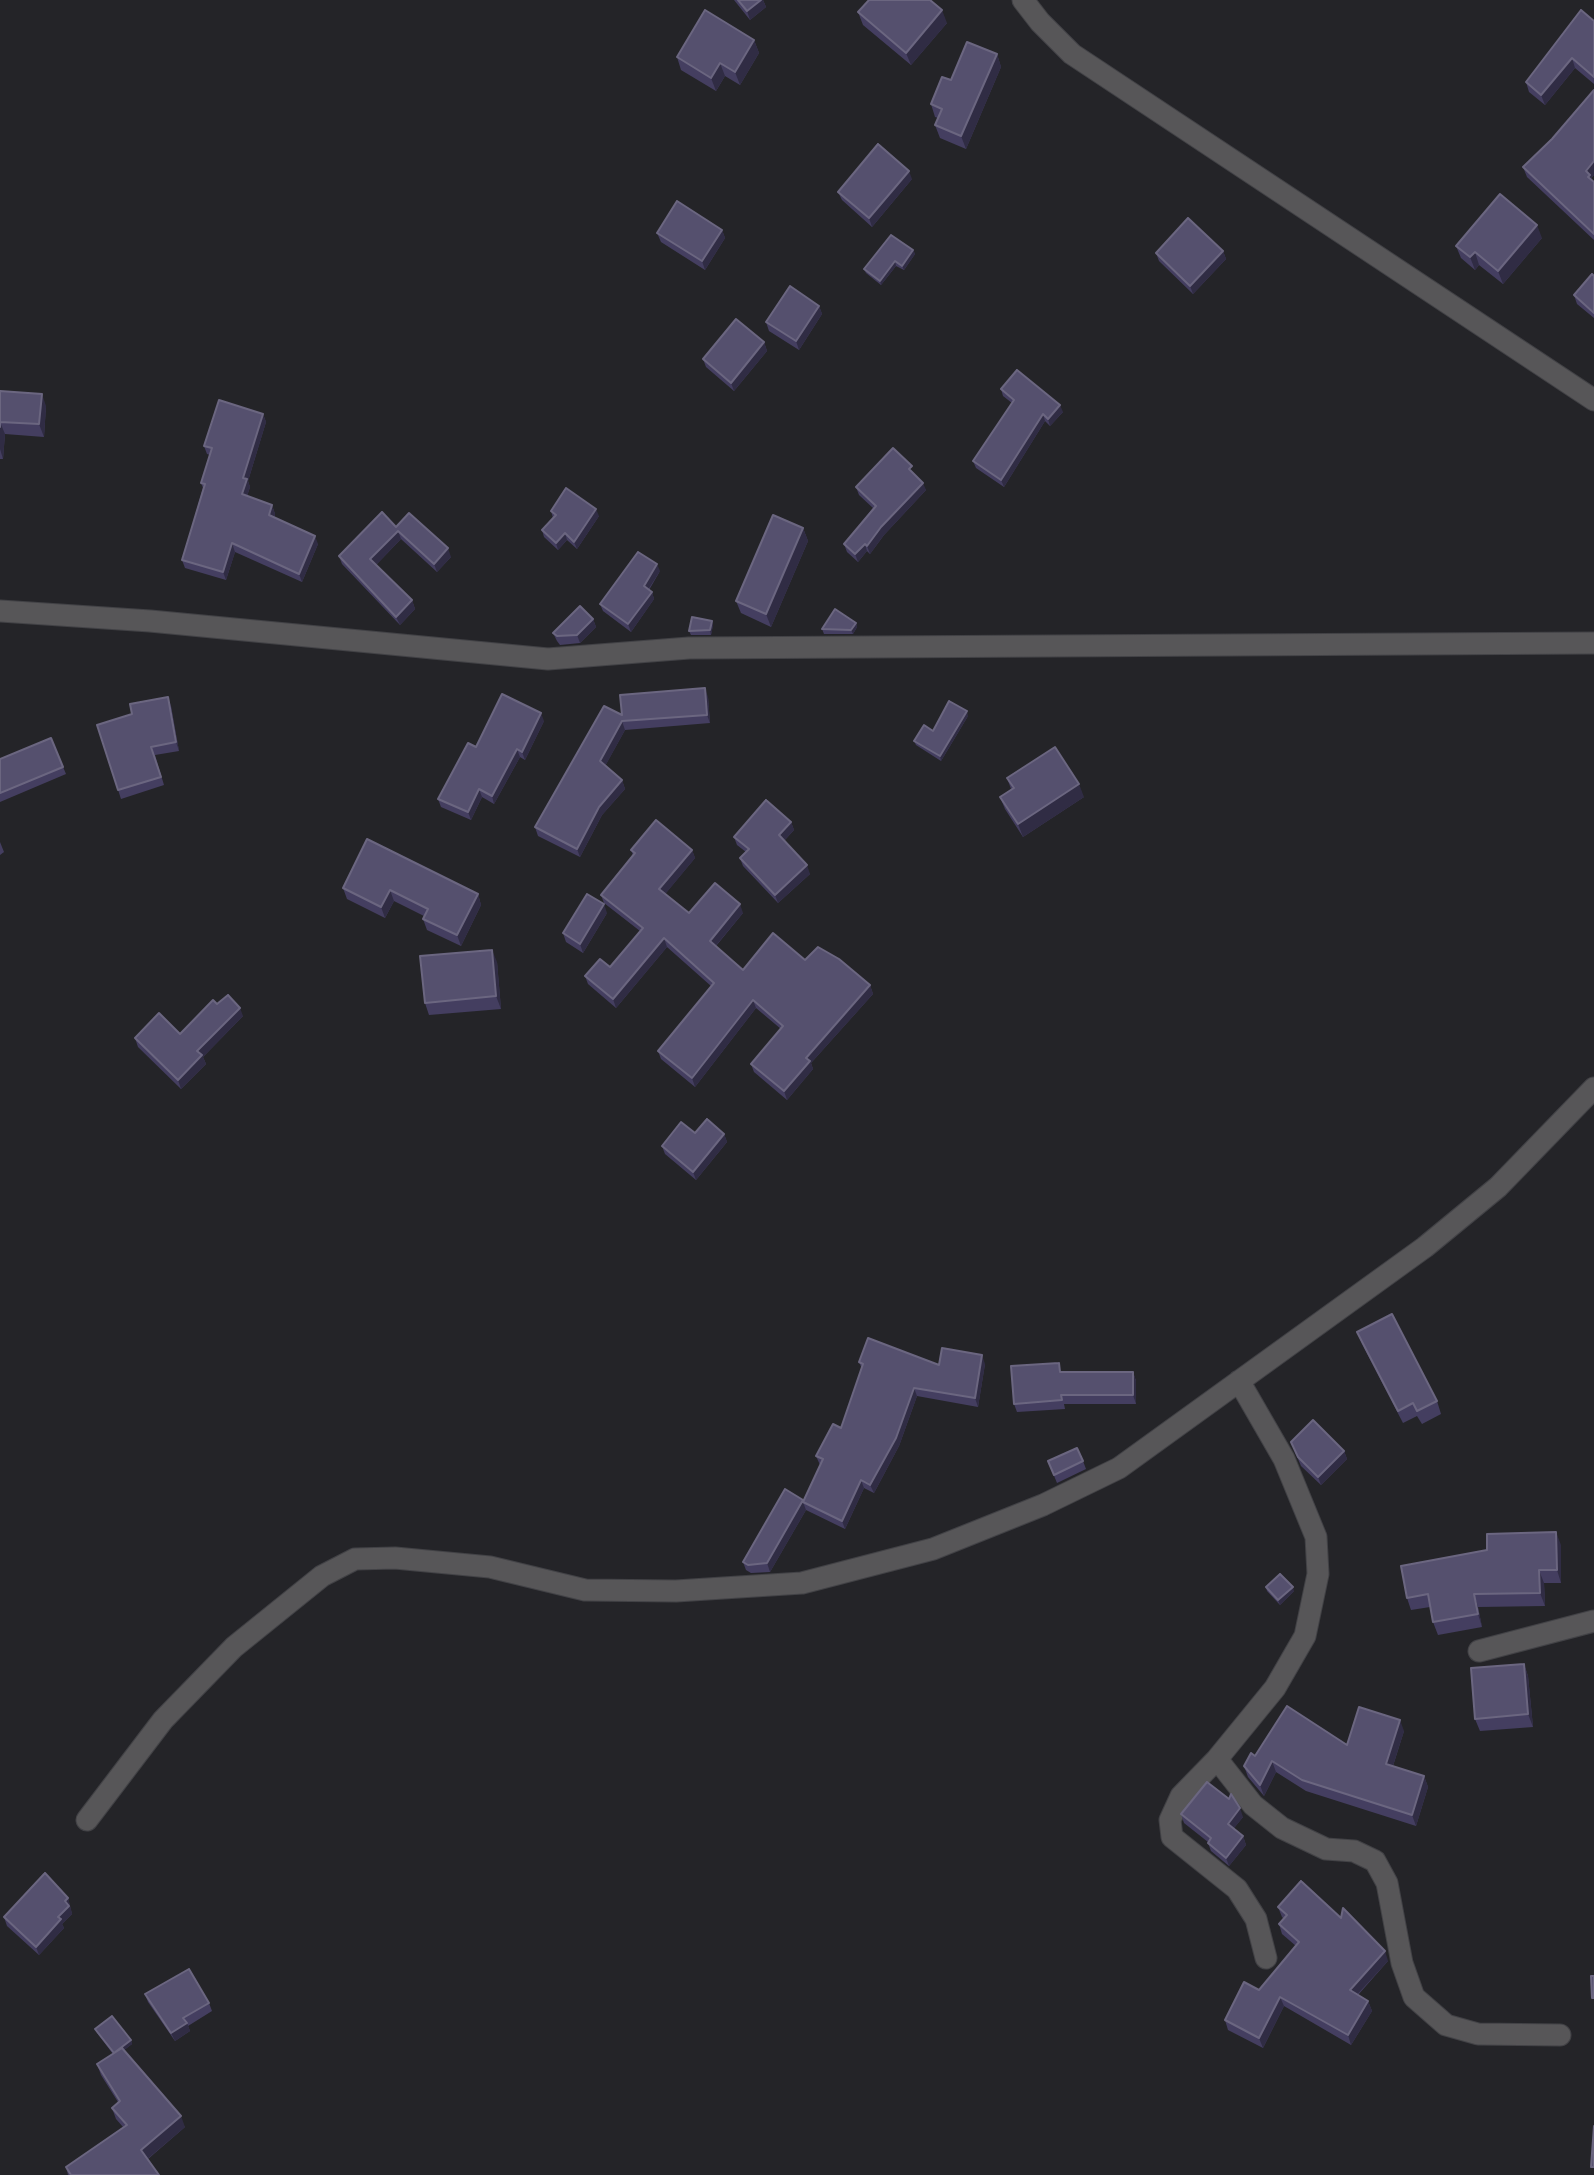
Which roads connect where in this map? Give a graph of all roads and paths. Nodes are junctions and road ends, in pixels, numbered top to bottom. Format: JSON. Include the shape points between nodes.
{"nodes":[{"id":1,"x":1023,"y":0,"type":"edge"},
{"id":2,"x":1594,"y":400,"type":"edge"},
{"id":3,"x":0,"y":611,"type":"edge"},
{"id":4,"x":1594,"y":643,"type":"edge"},
{"id":5,"x":1594,"y":1088,"type":"edge"},
{"id":6,"x":1239,"y":1381,"type":"junction"},
{"id":7,"x":1594,"y":1621,"type":"edge"},
{"id":8,"x":1479,"y":1651,"type":"dead end"},
{"id":9,"x":1217,"y":1759,"type":"junction"},
{"id":10,"x":87,"y":1820,"type":"dead end"},
{"id":11,"x":1266,"y":1958,"type":"dead end"},
{"id":12,"x":1560,"y":2035,"type":"dead end"}],
"edges":[{"from":1,"to":2,"type":"street","via":[[1072,54]]},
{"from":3,"to":4,"type":"street","via":[[548,659],[689,648]]},
{"from":5,"to":6,"type":"street","via":[[1498,1187],[1457,1221]]},
{"from":6,"to":9,"type":"street","via":[[1290,1472],[1316,1537],[1318,1574],[1305,1636],[1275,1688]]},
{"from":6,"to":10,"type":"street","via":[[1119,1468],[1043,1505],[933,1549],[802,1583],[676,1591],[585,1590],[490,1567],[355,1559],[322,1576],[233,1647],[163,1720]]},
{"from":7,"to":8,"type":"street"},
{"from":9,"to":11,"type":"street","via":[[1181,1796],[1170,1820],[1172,1837],[1237,1889],[1256,1919]]},
{"from":9,"to":12,"type":"street","via":[[1254,1805],[1282,1828],[1326,1849],[1354,1852],[1375,1861],[1387,1883],[1402,1963],[1414,1997],[1446,2025],[1478,2034]]}]}
